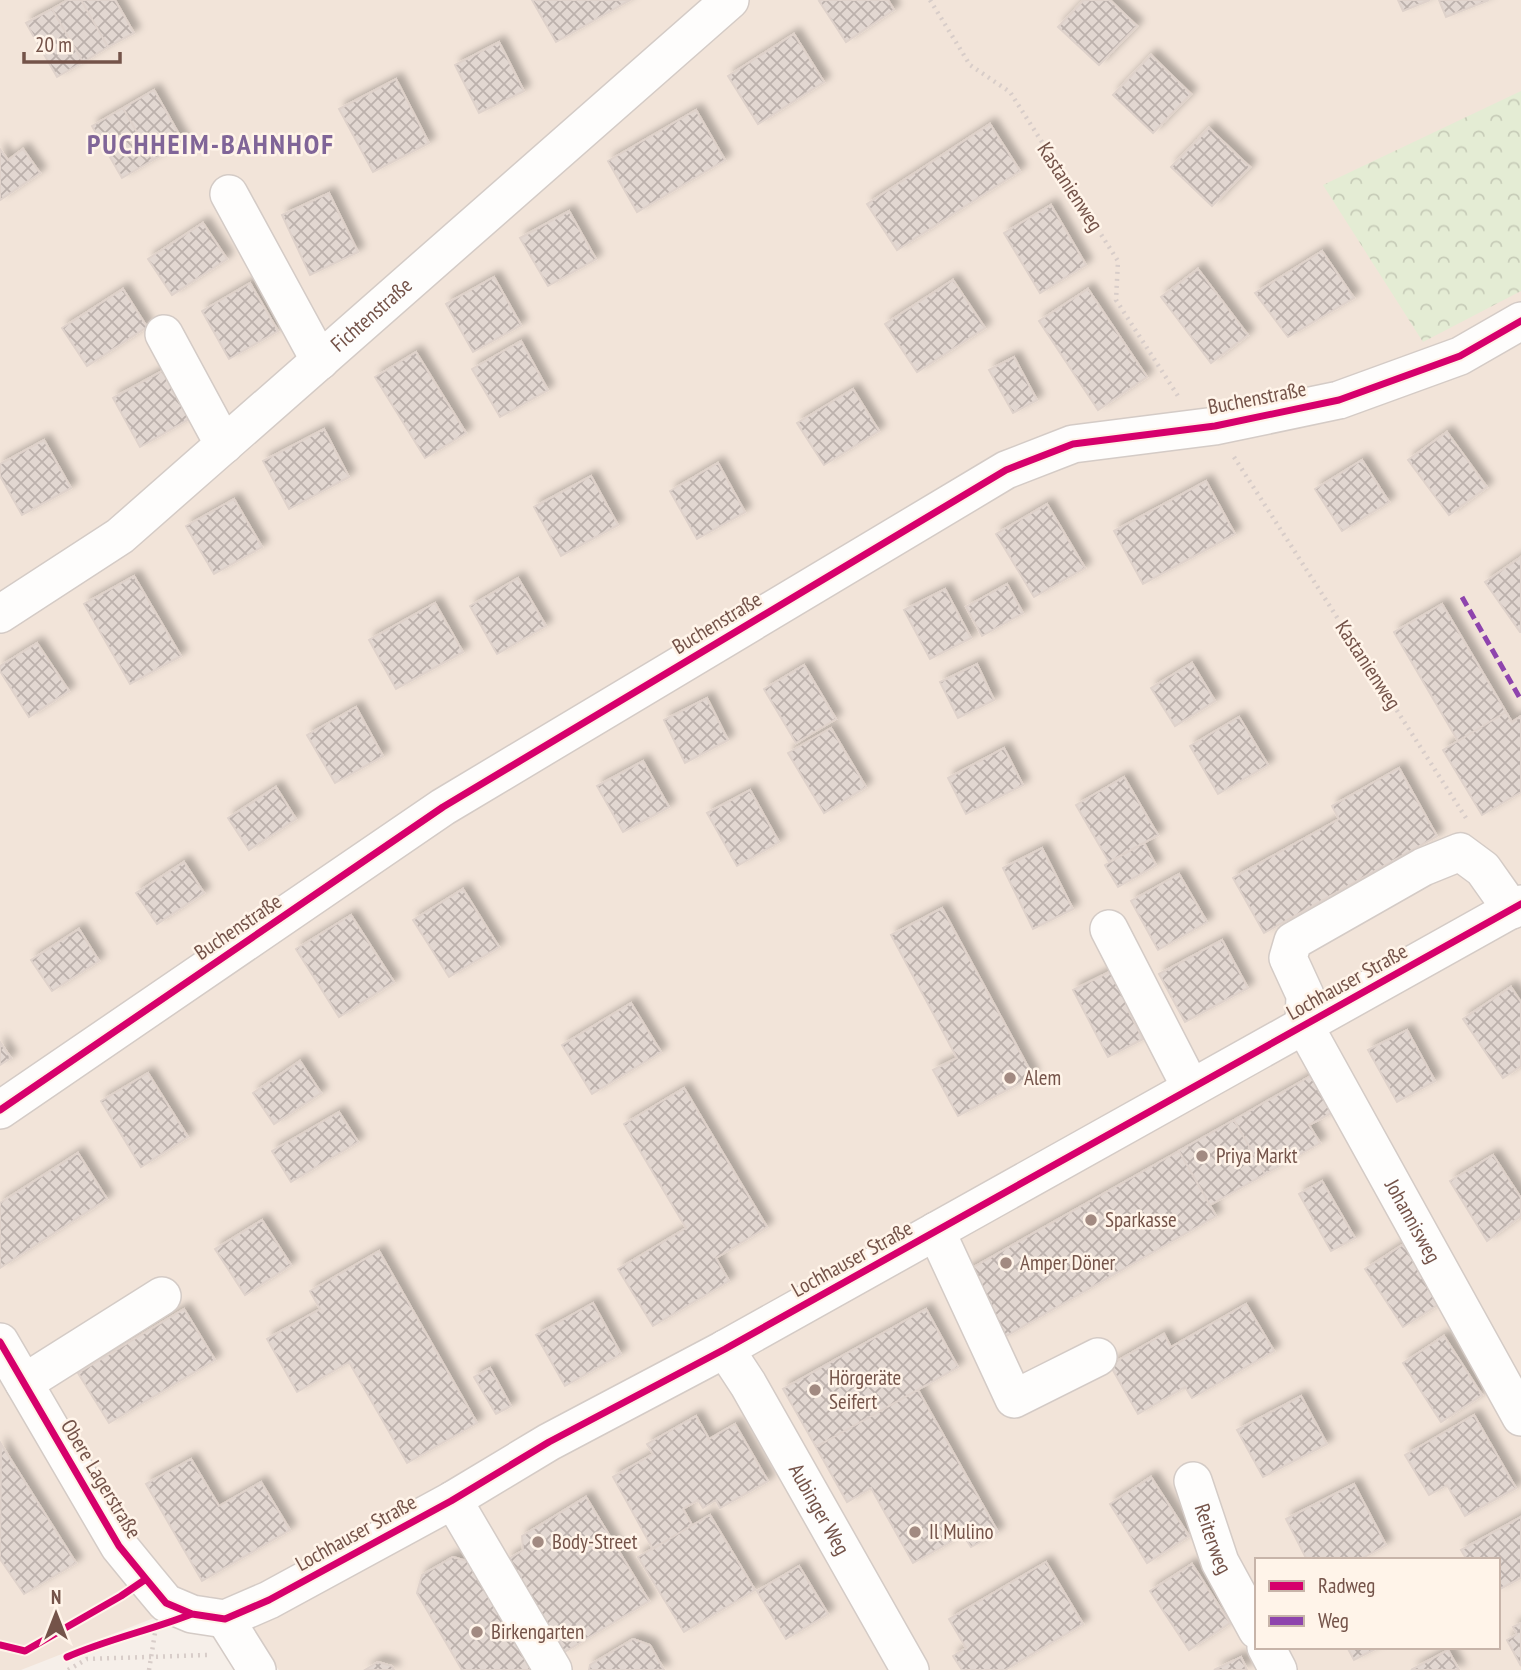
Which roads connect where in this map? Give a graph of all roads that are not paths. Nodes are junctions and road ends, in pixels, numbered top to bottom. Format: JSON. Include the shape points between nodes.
{"nodes":[{"id":1,"x":730,"y":0,"type":"edge"},
{"id":2,"x":229,"y":194,"type":"dead end"},
{"id":3,"x":1521,"y":321,"type":"edge"},
{"id":4,"x":164,"y":334,"type":"dead end"},
{"id":5,"x":320,"y":361,"type":"junction"},
{"id":6,"x":224,"y":445,"type":"junction"},
{"id":7,"x":0,"y":614,"type":"edge"},
{"id":8,"x":1516,"y":907,"type":"edge"},
{"id":9,"x":1109,"y":929,"type":"dead end"},
{"id":10,"x":1304,"y":1025,"type":"junction"},
{"id":11,"x":1192,"y":1088,"type":"junction"},
{"id":12,"x":0,"y":1110,"type":"edge"},
{"id":13,"x":936,"y":1231,"type":"junction"},
{"id":14,"x":162,"y":1296,"type":"dead end"},
{"id":15,"x":0,"y":1342,"type":"edge"},
{"id":16,"x":725,"y":1349,"type":"junction"},
{"id":17,"x":1098,"y":1357,"type":"dead end"},
{"id":18,"x":15,"y":1380,"type":"edge"},
{"id":19,"x":1521,"y":1417,"type":"edge"},
{"id":20,"x":1193,"y":1481,"type":"dead end"},
{"id":21,"x":453,"y":1500,"type":"junction"},
{"id":22,"x":208,"y":1617,"type":"junction"},
{"id":23,"x":1255,"y":1626,"type":"edge"},
{"id":24,"x":1267,"y":1649,"type":"edge"},
{"id":25,"x":224,"y":1663,"type":"edge"},
{"id":26,"x":257,"y":1670,"type":"edge"},
{"id":27,"x":553,"y":1670,"type":"edge"},
{"id":28,"x":909,"y":1670,"type":"edge"},
{"id":29,"x":1278,"y":1670,"type":"edge"}],
"edges":[{"from":1,"to":5,"type":"street","name":"Fichtenstraße"},
{"from":2,"to":5,"type":"street"},
{"from":3,"to":12,"type":"street","name":"Buchenstraße","via":[[1460,356],[1339,400],[1207,427],[1073,444],[1006,470],[443,807]]},
{"from":4,"to":6,"type":"street"},
{"from":5,"to":6,"type":"street","name":"Fichtenstraße"},
{"from":6,"to":7,"type":"street","name":"Fichtenstraße","via":[[120,536]]},
{"from":8,"to":10,"type":"street","name":"Lochhauser Straße"},
{"from":8,"to":10,"type":"street","via":[[1483,869],[1460,852],[1423,867],[1293,941],[1288,958],[1305,995]]},
{"from":9,"to":11,"type":"street"},
{"from":10,"to":11,"type":"street","name":"Lochhauser Straße"},
{"from":10,"to":19,"type":"street","name":"Johannisweg"},
{"from":11,"to":13,"type":"street","name":"Lochhauser Straße"},
{"from":13,"to":16,"type":"street","name":"Lochhauser Straße"},
{"from":13,"to":17,"type":"street","via":[[1014,1399]]},
{"from":14,"to":18,"type":"street"},
{"from":15,"to":18,"type":"street","name":"Obere Lagerstraße"},
{"from":16,"to":21,"type":"street","name":"Lochhauser Straße","via":[[549,1442]]},
{"from":16,"to":28,"type":"street","name":"Aubinger Weg"},
{"from":18,"to":22,"type":"street","name":"Obere Lagerstraße","via":[[119,1546],[166,1603]]},
{"from":20,"to":23,"type":"street","name":"Reiterweg","via":[[1220,1562]]},
{"from":21,"to":22,"type":"street","name":"Lochhauser Straße","via":[[269,1600]]},
{"from":21,"to":27,"type":"street"},
{"from":22,"to":25,"type":"street"},
{"from":22,"to":26,"type":"street"},
{"from":24,"to":29,"type":"street"}]}
